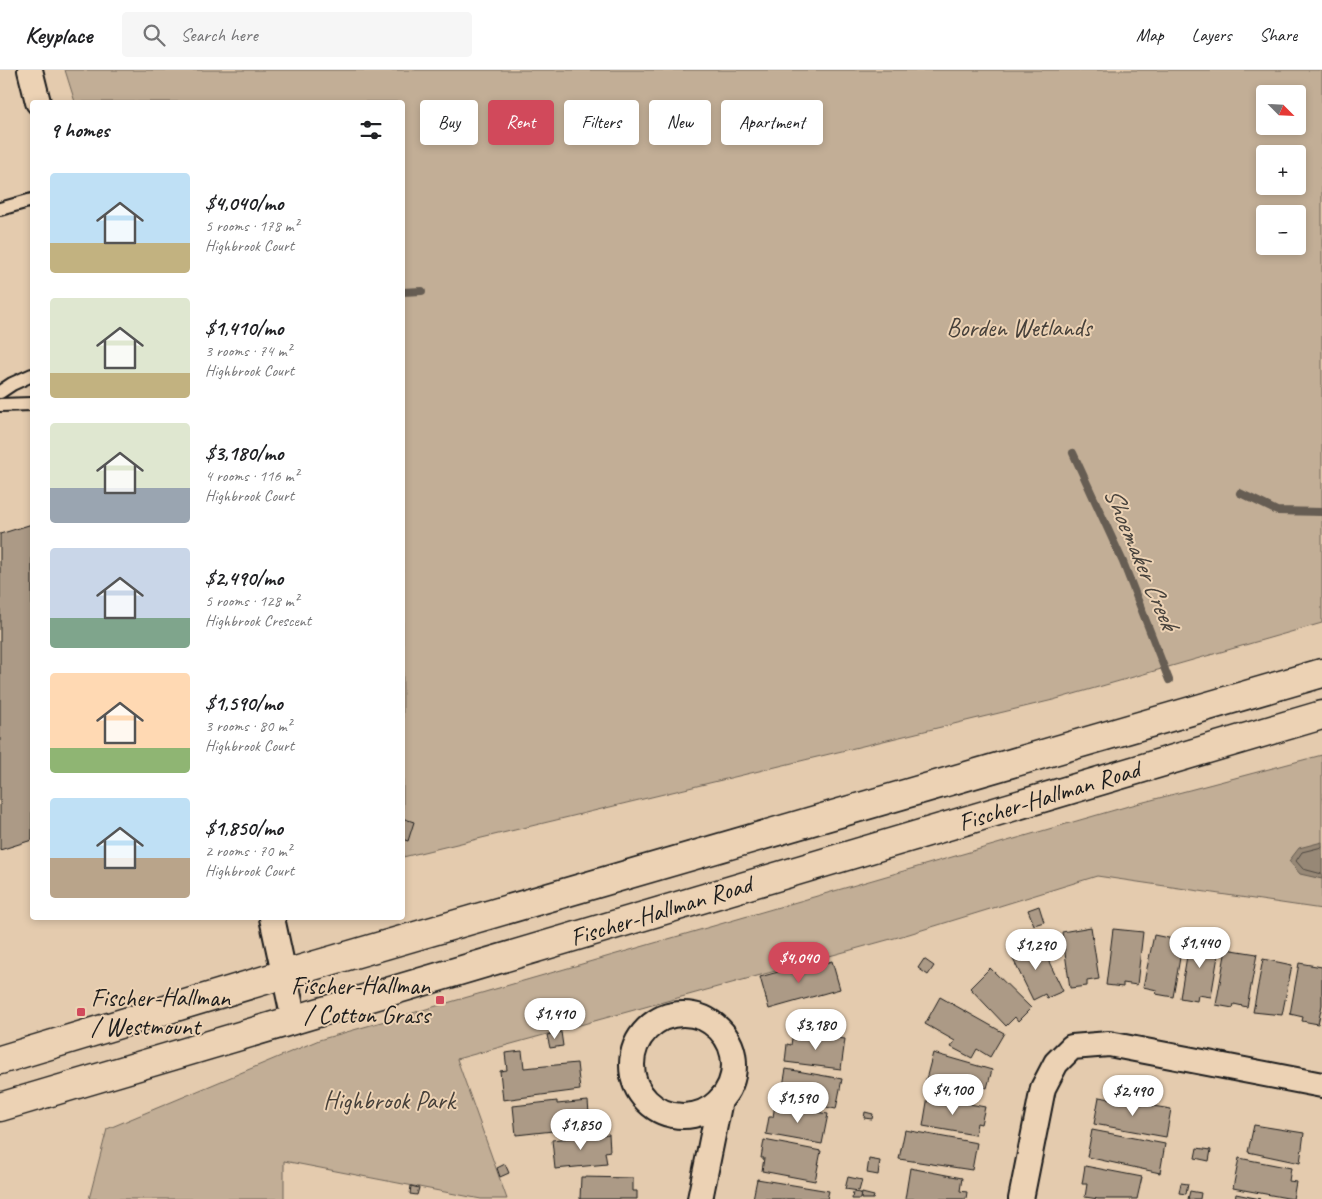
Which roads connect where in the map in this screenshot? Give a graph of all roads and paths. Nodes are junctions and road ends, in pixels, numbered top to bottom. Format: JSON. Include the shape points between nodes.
{"nodes":[{"id":1,"x":30,"y":70,"type":"edge"},
{"id":2,"x":38,"y":100,"type":"edge"},
{"id":3,"x":30,"y":201,"type":"edge"},
{"id":4,"x":0,"y":209,"type":"edge"},
{"id":5,"x":30,"y":376,"type":"edge"},
{"id":6,"x":0,"y":392,"type":"edge"},
{"id":7,"x":30,"y":404,"type":"edge"},
{"id":8,"x":0,"y":405,"type":"edge"},
{"id":9,"x":1322,"y":673,"type":"edge"},
{"id":10,"x":1322,"y":715,"type":"edge"},
{"id":11,"x":272,"y":920,"type":"edge"},
{"id":12,"x":285,"y":974,"type":"junction"},
{"id":13,"x":294,"y":1020,"type":"junction"},
{"id":14,"x":3,"y":1056,"type":"edge"},
{"id":15,"x":1322,"y":1085,"type":"edge"},
{"id":16,"x":720,"y":1100,"type":"junction"},
{"id":17,"x":0,"y":1107,"type":"edge"},
{"id":18,"x":700,"y":1199,"type":"edge"},
{"id":19,"x":1021,"y":1199,"type":"edge"}],
"edges":[{"from":1,"to":2,"type":"street"},
{"from":3,"to":4,"type":"lane"},
{"from":5,"to":6,"type":"lane"},
{"from":7,"to":8,"type":"lane"},
{"from":9,"to":12,"type":"main road","name":"Fischer-Hallman Road"},
{"from":10,"to":13,"type":"main road","name":"Fischer-Hallman Road"},
{"from":11,"to":12,"type":"street"},
{"from":12,"to":13,"type":"street"},
{"from":12,"to":14,"type":"main road","name":"Fischer-Hallman Road"},
{"from":13,"to":17,"type":"main road","name":"Fischer-Hallman Road"},
{"from":15,"to":19,"type":"street","via":[[1108,1044],[1072,1047],[1056,1062],[1043,1088]]},
{"from":16,"to":16,"type":"street","via":[[734,1073],[734,1055],[723,1032],[709,1020],[691,1014],[663,1017],[648,1027],[633,1053],[632,1066],[635,1084],[645,1100],[660,1111],[688,1116],[705,1111]]},
{"from":16,"to":18,"type":"street"}]}
